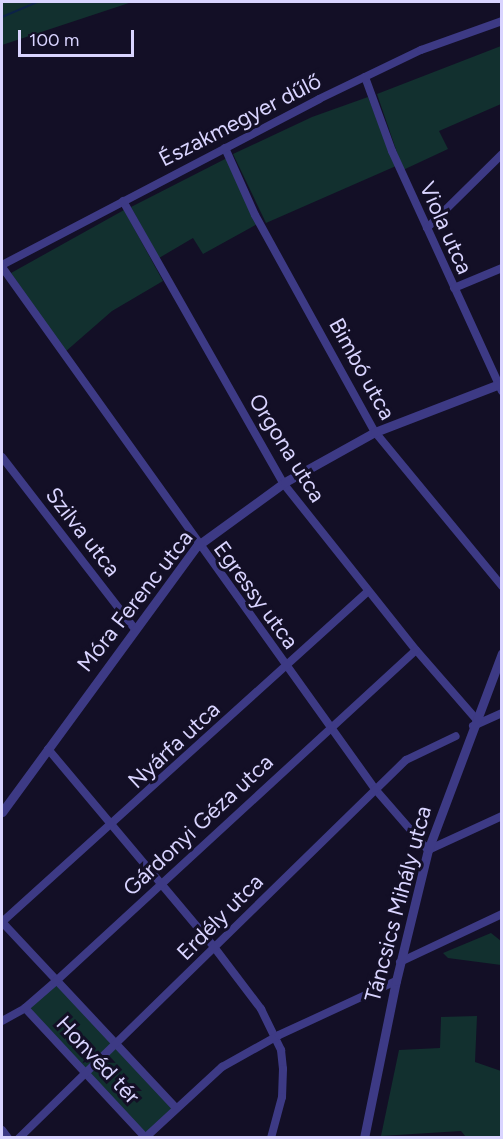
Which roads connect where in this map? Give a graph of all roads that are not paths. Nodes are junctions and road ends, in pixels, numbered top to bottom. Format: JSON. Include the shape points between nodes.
{"nodes":[{"id":1,"x":501,"y":21,"type":"edge"},
{"id":2,"x":365,"y":77,"type":"junction"},
{"id":3,"x":225,"y":148,"type":"junction"},
{"id":4,"x":501,"y":154,"type":"edge"},
{"id":5,"x":123,"y":201,"type":"junction"},
{"id":6,"x":427,"y":228,"type":"junction"},
{"id":7,"x":2,"y":266,"type":"edge"},
{"id":8,"x":501,"y":268,"type":"edge"},
{"id":9,"x":454,"y":288,"type":"junction"},
{"id":10,"x":500,"y":386,"type":"edge"},
{"id":11,"x":375,"y":432,"type":"junction"},
{"id":12,"x":2,"y":457,"type":"edge"},
{"id":13,"x":283,"y":483,"type":"junction"},
{"id":14,"x":197,"y":546,"type":"junction"},
{"id":15,"x":501,"y":586,"type":"edge"},
{"id":16,"x":368,"y":591,"type":"junction"},
{"id":17,"x":135,"y":629,"type":"junction"},
{"id":18,"x":416,"y":650,"type":"junction"},
{"id":19,"x":501,"y":653,"type":"edge"},
{"id":20,"x":285,"y":667,"type":"junction"},
{"id":21,"x":501,"y":712,"type":"edge"},
{"id":22,"x":475,"y":723,"type":"junction"},
{"id":23,"x":330,"y":727,"type":"junction"},
{"id":24,"x":456,"y":736,"type":"dead end"},
{"id":25,"x":48,"y":749,"type":"junction"},
{"id":26,"x":375,"y":789,"type":"junction"},
{"id":27,"x":2,"y":812,"type":"edge"},
{"id":28,"x":501,"y":816,"type":"edge"},
{"id":29,"x":113,"y":825,"type":"junction"},
{"id":30,"x":428,"y":850,"type":"junction"},
{"id":31,"x":162,"y":884,"type":"junction"},
{"id":32,"x":501,"y":914,"type":"edge"},
{"id":33,"x":2,"y":922,"type":"edge"},
{"id":34,"x":214,"y":947,"type":"junction"},
{"id":35,"x":400,"y":962,"type":"junction"},
{"id":36,"x":396,"y":981,"type":"junction"},
{"id":37,"x":55,"y":982,"type":"junction"},
{"id":38,"x":25,"y":1008,"type":"junction"},
{"id":39,"x":2,"y":1021,"type":"edge"},
{"id":40,"x":276,"y":1037,"type":"junction"},
{"id":41,"x":115,"y":1045,"type":"junction"},
{"id":42,"x":87,"y":1073,"type":"junction"},
{"id":43,"x":175,"y":1107,"type":"junction"},
{"id":44,"x":2,"y":1130,"type":"edge"},
{"id":45,"x":8,"y":1137,"type":"edge"},
{"id":46,"x":19,"y":1137,"type":"edge"},
{"id":47,"x":145,"y":1137,"type":"edge"},
{"id":48,"x":271,"y":1137,"type":"edge"},
{"id":49,"x":364,"y":1137,"type":"edge"}],
"edges":[{"from":1,"to":2,"type":"street","name":"Északmegyer dűlő","via":[[421,50]]},
{"from":2,"to":3,"type":"street","name":"Északmegyer dűlő"},
{"from":2,"to":6,"type":"street","name":"Viola utca","via":[[392,151]]},
{"from":3,"to":5,"type":"street","name":"Északmegyer dűlő"},
{"from":3,"to":11,"type":"street","name":"Bimbó utca","via":[[255,214]]},
{"from":4,"to":6,"type":"street"},
{"from":5,"to":7,"type":"street","name":"Északmegyer dűlő"},
{"from":5,"to":13,"type":"street","name":"Orgona utca"},
{"from":6,"to":9,"type":"street","name":"Viola utca"},
{"from":7,"to":14,"type":"street","name":"Egressy utca"},
{"from":8,"to":9,"type":"street"},
{"from":9,"to":10,"type":"street","name":"Viola utca"},
{"from":10,"to":11,"type":"street","name":"Móra Ferenc utca"},
{"from":11,"to":13,"type":"street","name":"Móra Ferenc utca"},
{"from":11,"to":15,"type":"street","name":"Bimbó utca"},
{"from":12,"to":17,"type":"street","name":"Szilva utca"},
{"from":13,"to":14,"type":"street","name":"Móra Ferenc utca"},
{"from":13,"to":16,"type":"street","name":"Orgona utca"},
{"from":14,"to":17,"type":"street","name":"Móra Ferenc utca"},
{"from":14,"to":20,"type":"street","name":"Egressy utca"},
{"from":16,"to":18,"type":"street","name":"Orgona utca"},
{"from":16,"to":20,"type":"street","name":"Nyárfa utca"},
{"from":17,"to":25,"type":"street","name":"Móra Ferenc utca"},
{"from":18,"to":22,"type":"street","name":"Orgona utca"},
{"from":18,"to":23,"type":"street","name":"Gárdonyi Géza utca"},
{"from":19,"to":22,"type":"street","name":"Táncsics Mihály utca"},
{"from":20,"to":23,"type":"street","name":"Egressy utca"},
{"from":20,"to":29,"type":"street","name":"Nyárfa utca"},
{"from":21,"to":22,"type":"street"},
{"from":22,"to":30,"type":"street","name":"Táncsics Mihály utca"},
{"from":23,"to":26,"type":"street","name":"Egressy utca"},
{"from":23,"to":31,"type":"street","name":"Gárdonyi Géza utca"},
{"from":24,"to":26,"type":"street","name":"Erdély utca","via":[[406,760]]},
{"from":25,"to":27,"type":"street","name":"Móra Ferenc utca"},
{"from":25,"to":29,"type":"street"},
{"from":26,"to":30,"type":"street","name":"Egressy utca"},
{"from":26,"to":34,"type":"street","name":"Erdély utca"},
{"from":28,"to":30,"type":"street"},
{"from":29,"to":31,"type":"street"},
{"from":29,"to":33,"type":"street","name":"Nyárfa utca"},
{"from":30,"to":35,"type":"street","name":"Táncsics Mihály utca"},
{"from":31,"to":34,"type":"street"},
{"from":31,"to":37,"type":"street","name":"Gárdonyi Géza utca"},
{"from":32,"to":35,"type":"street"},
{"from":33,"to":37,"type":"street","name":"Honvéd tér"},
{"from":34,"to":40,"type":"street","via":[[261,1009]]},
{"from":34,"to":41,"type":"street","name":"Erdély utca"},
{"from":35,"to":36,"type":"street","name":"Táncsics Mihály utca"},
{"from":36,"to":40,"type":"street"},
{"from":36,"to":49,"type":"street","name":"Táncsics Mihály utca"},
{"from":37,"to":38,"type":"street","name":"Gárdonyi Géza utca"},
{"from":37,"to":41,"type":"street","name":"Honvéd tér"},
{"from":38,"to":39,"type":"street","name":"Gárdonyi Géza utca"},
{"from":38,"to":42,"type":"street","name":"Honvéd tér"},
{"from":40,"to":43,"type":"street","via":[[222,1067]]},
{"from":40,"to":48,"type":"street","via":[[282,1059],[282,1097]]},
{"from":41,"to":42,"type":"street","name":"Erdély utca"},
{"from":41,"to":43,"type":"street","name":"Honvéd tér"},
{"from":42,"to":46,"type":"street","name":"Erdély utca"},
{"from":42,"to":47,"type":"street","name":"Honvéd tér"},
{"from":43,"to":47,"type":"street"},
{"from":44,"to":45,"type":"street"}]}
